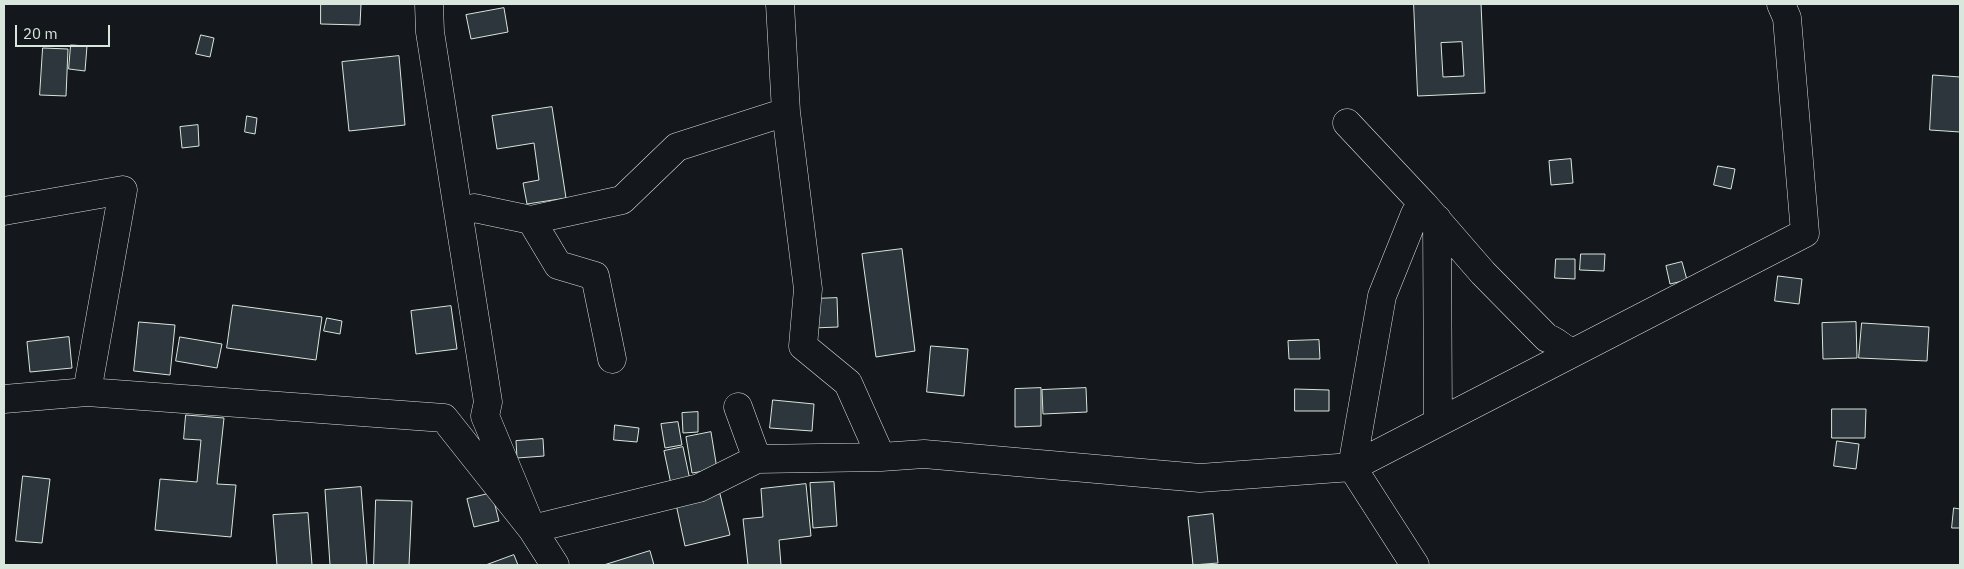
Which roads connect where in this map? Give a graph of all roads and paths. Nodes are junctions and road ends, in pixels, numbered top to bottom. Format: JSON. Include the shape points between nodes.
{"nodes":[{"id":1,"x":429,"y":4,"type":"edge"},
{"id":2,"x":780,"y":4,"type":"edge"},
{"id":3,"x":1781,"y":4,"type":"edge"},
{"id":4,"x":786,"y":112,"type":"junction"},
{"id":5,"x":1347,"y":123,"type":"dead end"},
{"id":6,"x":4,"y":210,"type":"edge"},
{"id":7,"x":1430,"y":212,"type":"junction"},
{"id":8,"x":459,"y":213,"type":"junction"},
{"id":9,"x":531,"y":220,"type":"junction"},
{"id":10,"x":1574,"y":352,"type":"junction"},
{"id":11,"x":612,"y":359,"type":"dead end"},
{"id":12,"x":87,"y":392,"type":"junction"},
{"id":13,"x":4,"y":399,"type":"edge"},
{"id":14,"x":738,"y":407,"type":"dead end"},
{"id":15,"x":1438,"y":422,"type":"junction"},
{"id":16,"x":881,"y":457,"type":"junction"},
{"id":17,"x":757,"y":459,"type":"junction"},
{"id":18,"x":1352,"y":467,"type":"junction"},
{"id":19,"x":532,"y":529,"type":"junction"},
{"id":20,"x":555,"y":565,"type":"edge"},
{"id":21,"x":1415,"y":565,"type":"edge"}],
"edges":[{"from":1,"to":8,"type":"street","via":[[430,32]]},
{"from":2,"to":4,"type":"street"},
{"from":3,"to":10,"type":"street","via":[[1787,18],[1805,233]]},
{"from":4,"to":9,"type":"street","via":[[677,147],[622,200]]},
{"from":4,"to":16,"type":"street","via":[[808,288],[803,346],[848,383]]},
{"from":5,"to":7,"type":"street"},
{"from":6,"to":12,"type":"street","via":[[123,190]]},
{"from":7,"to":10,"type":"street","via":[[1483,273],[1547,338],[1568,352]]},
{"from":7,"to":15,"type":"street"},
{"from":7,"to":18,"type":"street","via":[[1415,214],[1382,296]]},
{"from":8,"to":9,"type":"street","via":[[474,208]]},
{"from":8,"to":19,"type":"street","via":[[488,402],[485,416]]},
{"from":9,"to":11,"type":"street","via":[[558,265],[595,276]]},
{"from":10,"to":15,"type":"street"},
{"from":12,"to":13,"type":"street"},
{"from":12,"to":19,"type":"street","via":[[444,418]]},
{"from":14,"to":17,"type":"street"},
{"from":15,"to":18,"type":"street"},
{"from":16,"to":17,"type":"street"},
{"from":16,"to":18,"type":"street","via":[[924,454],[1200,478]]},
{"from":17,"to":19,"type":"street","via":[[698,488]]},
{"from":18,"to":21,"type":"street"},
{"from":19,"to":20,"type":"street"}]}
